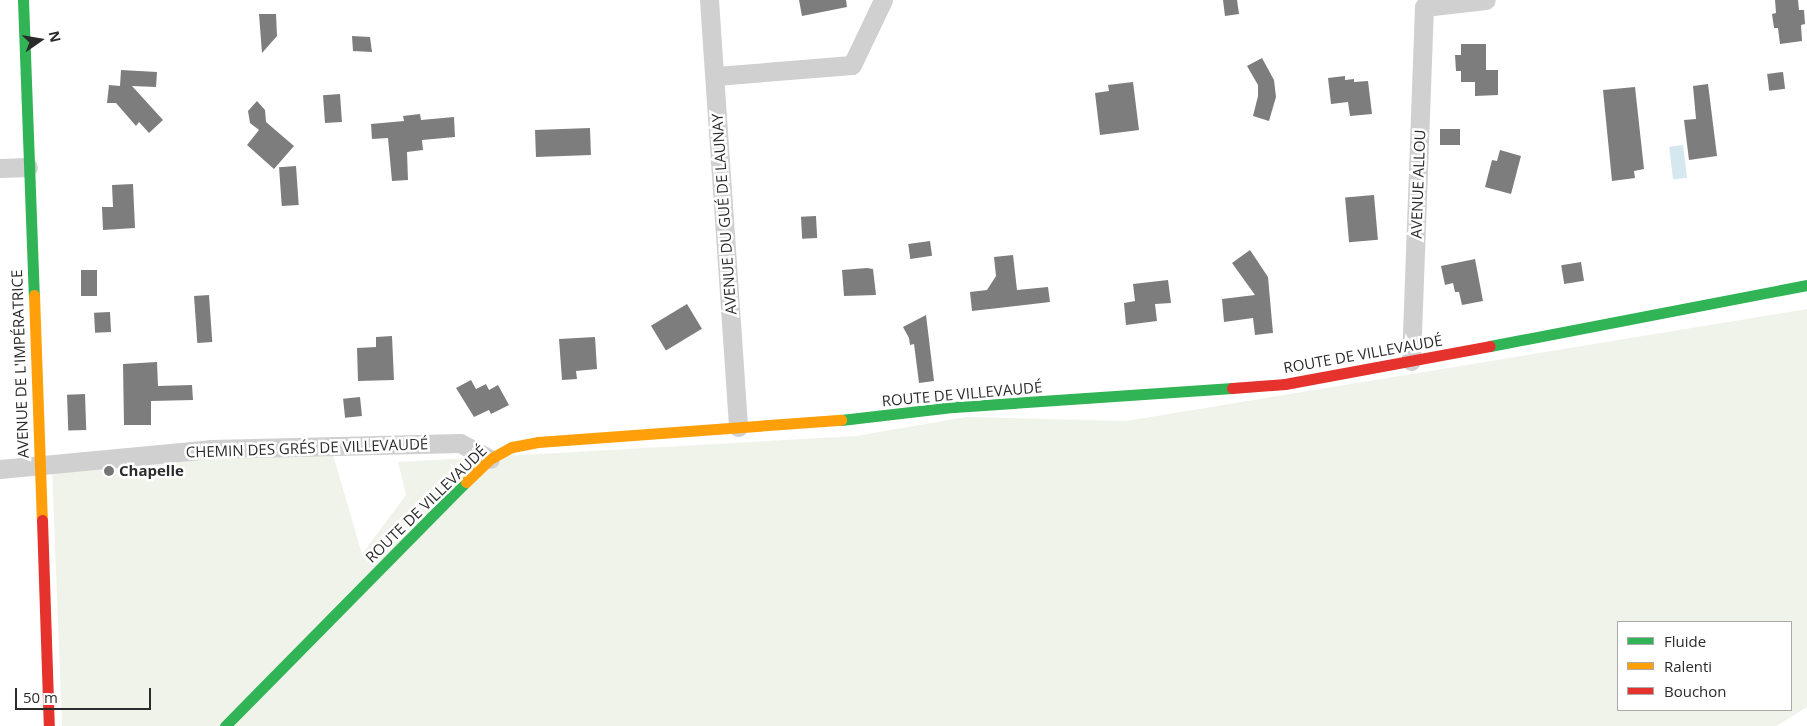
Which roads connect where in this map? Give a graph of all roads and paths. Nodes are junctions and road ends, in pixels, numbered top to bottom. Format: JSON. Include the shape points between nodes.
{"nodes":[{"id":1,"x":23,"y":0,"type":"edge"},
{"id":2,"x":709,"y":0,"type":"edge"},
{"id":3,"x":883,"y":0,"type":"edge"},
{"id":4,"x":1486,"y":0,"type":"edge"},
{"id":5,"x":716,"y":76,"type":"junction"},
{"id":6,"x":28,"y":167,"type":"junction"},
{"id":7,"x":0,"y":168,"type":"edge"},
{"id":8,"x":1807,"y":285,"type":"edge"},
{"id":9,"x":1411,"y":362,"type":"junction"},
{"id":10,"x":738,"y":428,"type":"junction"},
{"id":11,"x":490,"y":459,"type":"junction"},
{"id":12,"x":38,"y":464,"type":"junction"},
{"id":13,"x":0,"y":469,"type":"edge"},
{"id":14,"x":49,"y":726,"type":"edge"},
{"id":15,"x":225,"y":726,"type":"edge"}],
"edges":[{"from":1,"to":6,"type":"street","name":"AVENUE DE L'IMPÉRATRICE"},
{"from":2,"to":5,"type":"street","name":"AVENUE DU GUÉ DE LAUNAY"},
{"from":3,"to":5,"type":"street","via":[[852,65]]},
{"from":4,"to":9,"type":"street","name":"AVENUE ALLOU","via":[[1424,7]]},
{"from":5,"to":10,"type":"street","name":"AVENUE DU GUÉ DE LAUNAY"},
{"from":6,"to":7,"type":"street"},
{"from":6,"to":12,"type":"street","name":"AVENUE DE L'IMPÉRATRICE"},
{"from":8,"to":9,"type":"street","name":"ROUTE DE VILLEVAUDÉ"},
{"from":9,"to":10,"type":"street","name":"ROUTE DE VILLEVAUDÉ","via":[[1285,384],[954,407],[888,416]]},
{"from":10,"to":11,"type":"street","name":"ROUTE DE VILLEVAUDÉ","via":[[538,442],[512,447]]},
{"from":11,"to":12,"type":"street","name":"CHEMIN DES GRÉS DE VILLEVAUDÉ","via":[[460,443],[210,449]]},
{"from":11,"to":15,"type":"street","name":"ROUTE DE VILLEVAUDÉ"},
{"from":12,"to":13,"type":"street","name":"CHEMIN DES GRÉS DE VILLEVAUDÉ"},
{"from":12,"to":14,"type":"street","name":"AVENUE DE L'IMPÉRATRICE"}]}
